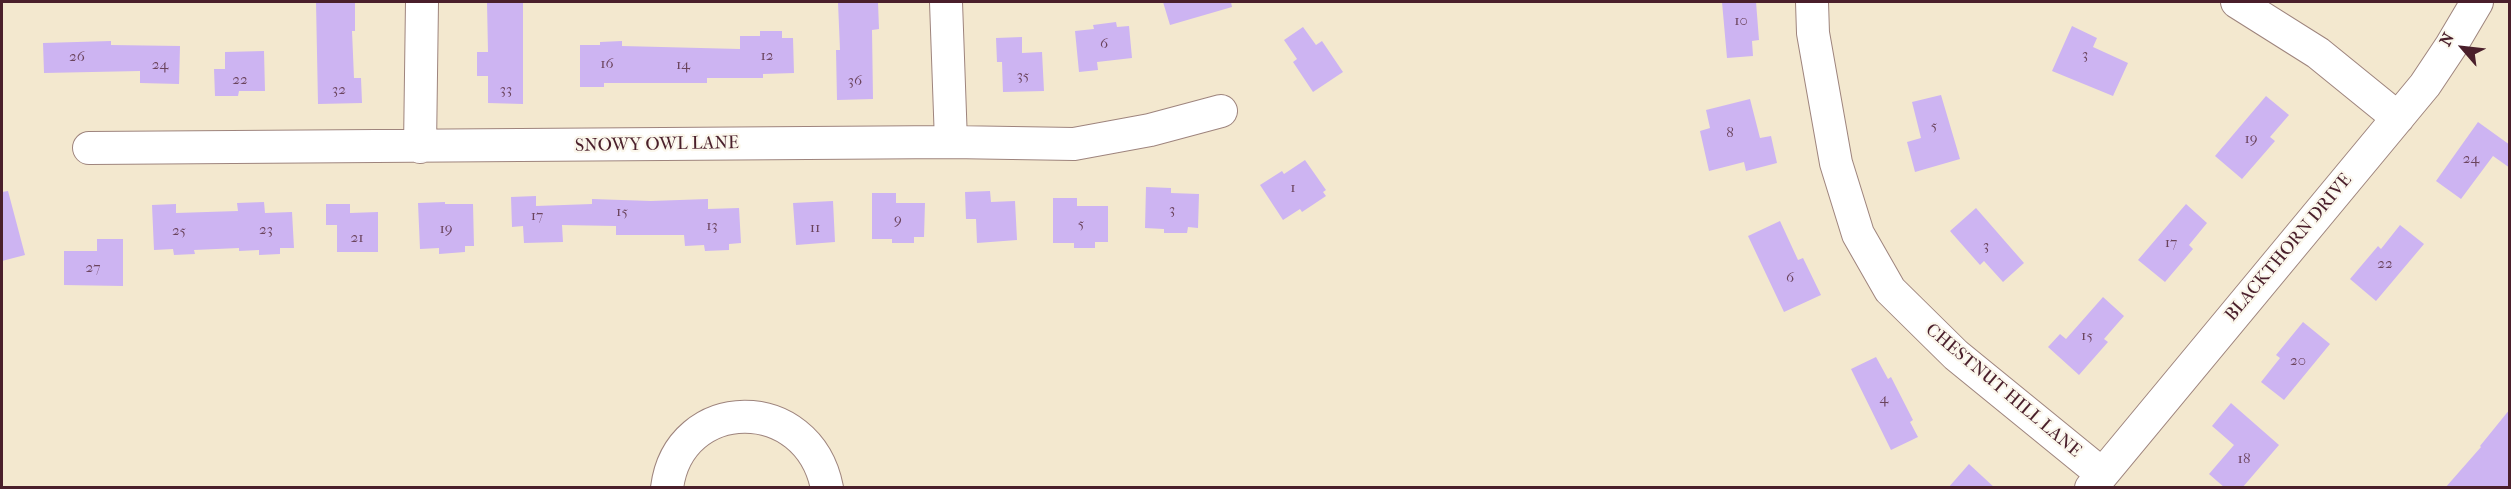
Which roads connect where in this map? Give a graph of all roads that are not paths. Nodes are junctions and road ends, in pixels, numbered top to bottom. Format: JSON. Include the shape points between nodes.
{"nodes":[{"id":1,"x":422,"y":2,"type":"edge"},
{"id":2,"x":946,"y":2,"type":"edge"},
{"id":3,"x":1812,"y":2,"type":"edge"},
{"id":4,"x":2237,"y":2,"type":"edge"},
{"id":5,"x":2477,"y":2,"type":"edge"},
{"id":6,"x":1221,"y":111,"type":"dead end"},
{"id":7,"x":2398,"y":118,"type":"junction"},
{"id":8,"x":951,"y":142,"type":"junction"},
{"id":9,"x":420,"y":147,"type":"junction"},
{"id":10,"x":89,"y":148,"type":"dead end"},
{"id":11,"x":2097,"y":481,"type":"edge"},
{"id":12,"x":667,"y":488,"type":"edge"},
{"id":13,"x":827,"y":488,"type":"edge"}],
"edges":[{"from":1,"to":9,"type":"street"},
{"from":2,"to":8,"type":"street"},
{"from":3,"to":11,"type":"street","name":"CHESTNUT HILL LANE","via":[[1813,33],[1836,163],[1858,234],[1890,291]]},
{"from":4,"to":7,"type":"street","via":[[2318,53]]},
{"from":5,"to":7,"type":"street","name":"BLACKTHORN DRIVE","via":[[2426,85]]},
{"from":6,"to":8,"type":"street","name":"SNOWY OWL LANE","via":[[1074,144]]},
{"from":7,"to":11,"type":"street","name":"BLACKTHORN DRIVE"},
{"from":8,"to":9,"type":"street","name":"SNOWY OWL LANE"},
{"from":9,"to":10,"type":"street","name":"SNOWY OWL LANE"},
{"from":12,"to":13,"type":"street","via":[[677,456],[693,437],[726,419],[751,416],[781,424],[807,442],[820,463]]}]}
